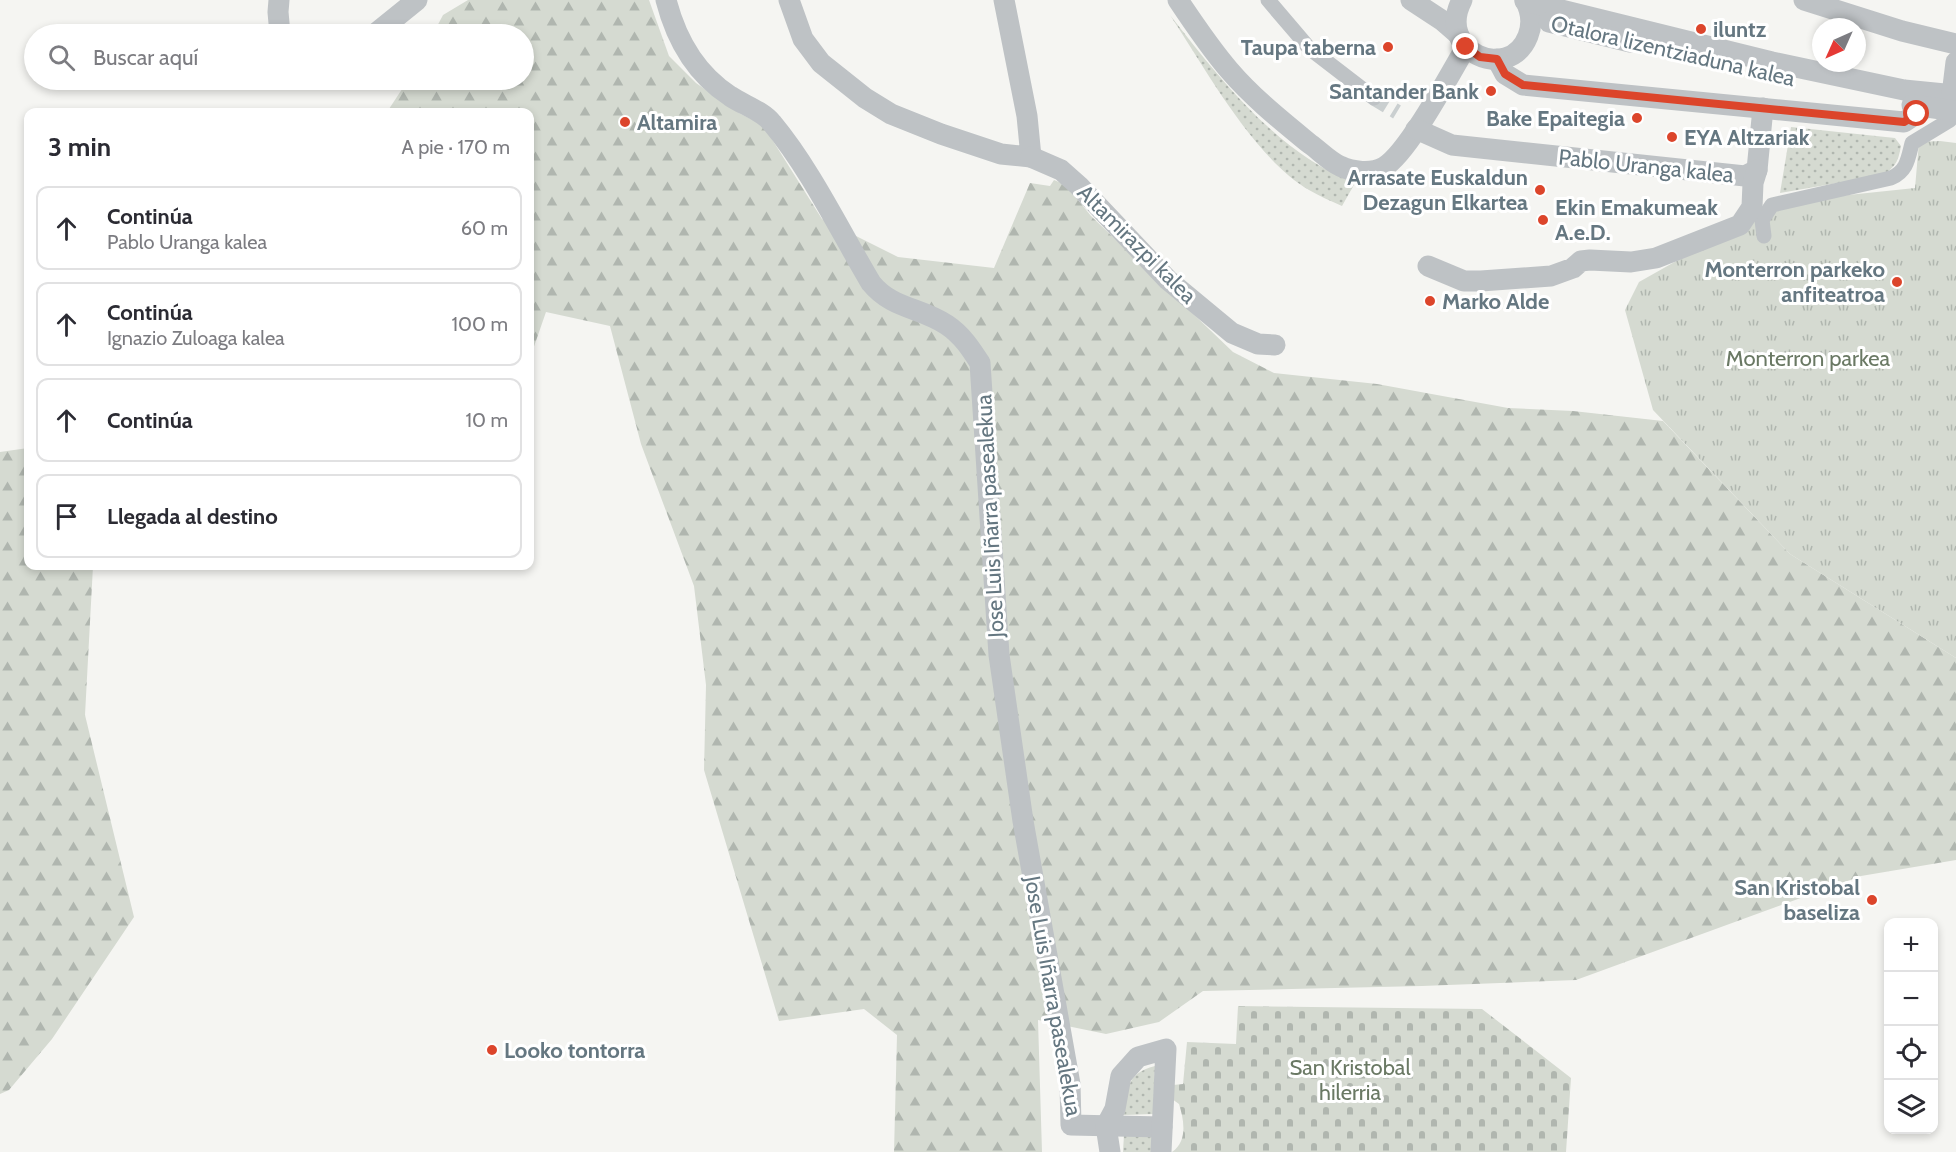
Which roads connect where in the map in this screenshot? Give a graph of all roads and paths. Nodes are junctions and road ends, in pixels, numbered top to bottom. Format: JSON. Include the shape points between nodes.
{"nodes":[{"id":1,"x":279,"y":0,"type":"edge"},
{"id":2,"x":417,"y":0,"type":"edge"},
{"id":3,"x":666,"y":0,"type":"edge"},
{"id":4,"x":789,"y":0,"type":"edge"},
{"id":5,"x":1004,"y":0,"type":"edge"},
{"id":6,"x":1178,"y":0,"type":"edge"},
{"id":7,"x":1268,"y":0,"type":"edge"},
{"id":8,"x":1411,"y":0,"type":"edge"},
{"id":9,"x":1435,"y":0,"type":"edge"},
{"id":10,"x":1804,"y":0,"type":"edge"},
{"id":11,"x":1460,"y":4,"type":"edge"},
{"id":12,"x":1527,"y":6,"type":"edge"},
{"id":13,"x":279,"y":24,"type":"edge"},
{"id":14,"x":387,"y":24,"type":"edge"},
{"id":15,"x":1462,"y":41,"type":"junction"},
{"id":16,"x":1956,"y":44,"type":"edge"},
{"id":17,"x":1497,"y":59,"type":"junction"},
{"id":18,"x":1956,"y":62,"type":"edge"},
{"id":19,"x":1374,"y":98,"type":"tunnel mouth"},
{"id":20,"x":1953,"y":105,"type":"edge"},
{"id":21,"x":1763,"y":108,"type":"junction"},
{"id":22,"x":1925,"y":108,"type":"junction"},
{"id":23,"x":1416,"y":129,"type":"junction"},
{"id":24,"x":1031,"y":156,"type":"junction"},
{"id":25,"x":1757,"y":170,"type":"junction"},
{"id":26,"x":1764,"y":236,"type":"dead end"},
{"id":27,"x":1428,"y":266,"type":"dead end"},
{"id":28,"x":1275,"y":345,"type":"dead end"},
{"id":29,"x":1106,"y":1126,"type":"junction"},
{"id":30,"x":1162,"y":1127,"type":"junction"},
{"id":31,"x":1110,"y":1152,"type":"edge"},
{"id":32,"x":1161,"y":1152,"type":"edge"}],
"edges":[{"from":1,"to":13,"type":"street"},
{"from":2,"to":14,"type":"street"},
{"from":3,"to":29,"type":"street","name":"Jose Luis Iñarra pasealekua","via":[[683,45],[712,84],[770,120],[791,146],[880,295],[947,325],[967,343],[980,363],[999,655],[1023,821],[1070,1084],[1071,1125]]},
{"from":4,"to":24,"type":"street","via":[[803,39],[821,63],[865,98],[891,114],[941,134],[1001,154]]},
{"from":5,"to":24,"type":"street"},
{"from":6,"to":23,"type":"street","via":[[1230,71],[1274,115],[1340,166],[1356,171],[1383,168]]},
{"from":7,"to":19,"type":"street","via":[[1309,48]]},
{"from":8,"to":15,"type":"street","via":[[1443,21]]},
{"from":9,"to":11,"type":"street"},
{"from":10,"to":16,"type":"street"},
{"from":11,"to":15,"type":"street","via":[[1456,21]]},
{"from":12,"to":17,"type":"street","via":[[1531,30],[1526,41],[1519,50]]},
{"from":12,"to":20,"type":"street","name":"Otalora lizentziaduna kalea","via":[[1904,90]]},
{"from":12,"to":22,"type":"street","name":"Otalora lizentziaduna kalea","via":[[1754,72]]},
{"from":15,"to":17,"type":"street","via":[[1480,57]]},
{"from":15,"to":23,"type":"street"},
{"from":17,"to":21,"type":"street","via":[[1505,74],[1523,85]]},
{"from":18,"to":20,"type":"street"},
{"from":20,"to":22,"type":"street","name":"Otalora lizentziaduna kalea"},
{"from":20,"to":26,"type":"street","via":[[1912,143],[1906,168],[1899,174],[1772,205],[1762,220]]},
{"from":21,"to":22,"type":"street","via":[[1904,122]]},
{"from":21,"to":25,"type":"street","name":"Pablo Uranga kalea"},
{"from":23,"to":25,"type":"street","name":"Pablo Uranga kalea","via":[[1452,146],[1745,176]]},
{"from":24,"to":28,"type":"street","name":"Altamirazpi kalea","via":[[1061,170],[1168,280],[1232,333],[1258,344]]},
{"from":25,"to":27,"type":"street","via":[[1752,207],[1740,225],[1656,258],[1581,261],[1551,276],[1481,281],[1464,281]]},
{"from":29,"to":30,"type":"street"},
{"from":29,"to":30,"type":"street","name":"Jose Luis Iñarra pasealekua","via":[[1115,1109],[1121,1076],[1138,1057],[1166,1049]]},
{"from":29,"to":31,"type":"street","name":"Jose Luis Iñarra pasealekua"},
{"from":30,"to":32,"type":"street","name":"Jose Luis Iñarra pasealekua"}]}
